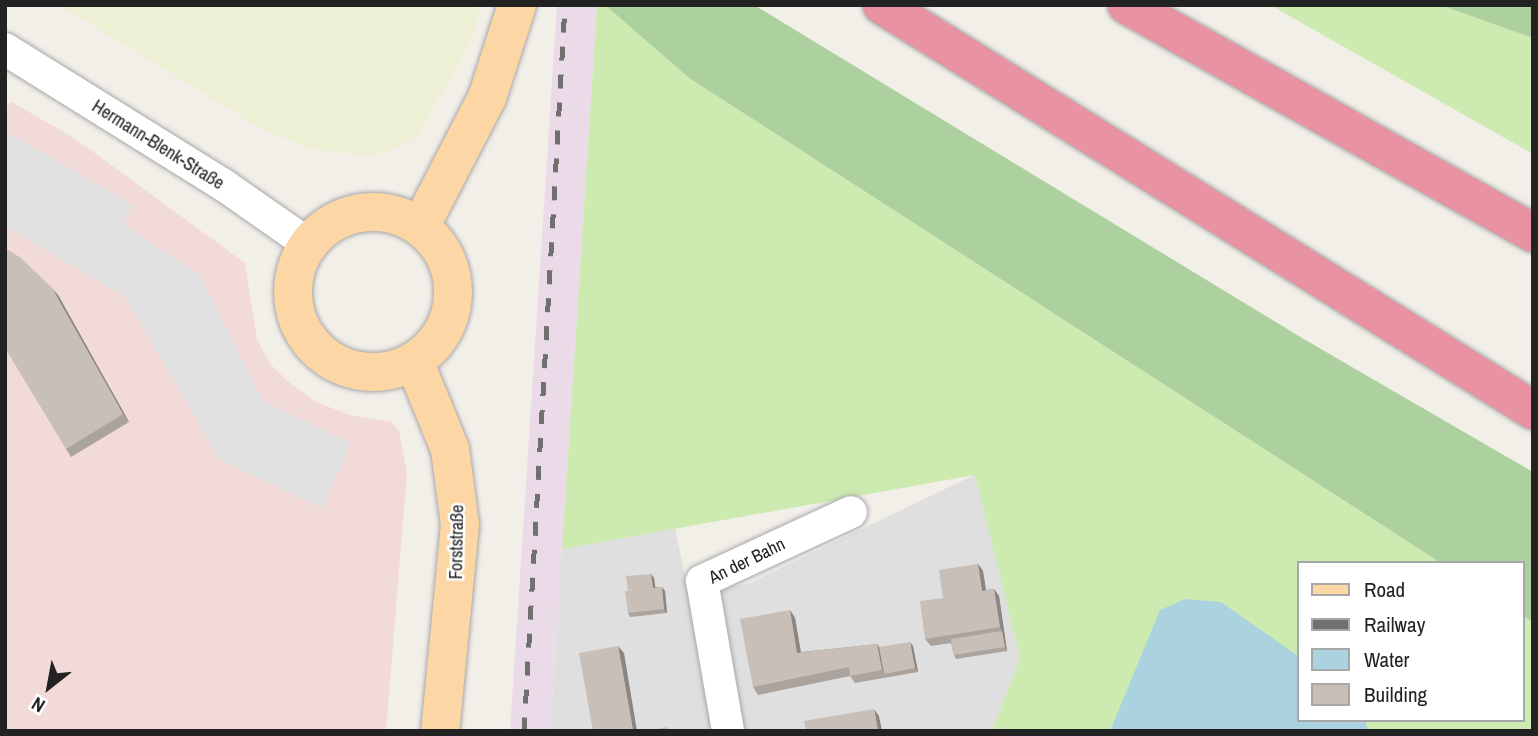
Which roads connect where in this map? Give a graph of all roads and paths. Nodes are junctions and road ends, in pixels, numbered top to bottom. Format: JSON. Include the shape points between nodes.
{"nodes":[{"id":1,"x":517,"y":5,"type":"edge"},
{"id":2,"x":882,"y":5,"type":"edge"},
{"id":3,"x":1127,"y":5,"type":"edge"},
{"id":4,"x":5,"y":49,"type":"edge"},
{"id":5,"x":420,"y":227,"type":"junction"},
{"id":6,"x":1533,"y":233,"type":"edge"},
{"id":7,"x":308,"y":244,"type":"junction"},
{"id":8,"x":414,"y":361,"type":"junction"},
{"id":9,"x":1533,"y":410,"type":"edge"},
{"id":10,"x":851,"y":512,"type":"dead end"},
{"id":11,"x":440,"y":731,"type":"edge"},
{"id":12,"x":728,"y":731,"type":"edge"}],
"edges":[{"from":1,"to":5,"type":"main road","via":[[487,98]]},
{"from":2,"to":9,"type":"highway"},
{"from":3,"to":6,"type":"highway"},
{"from":4,"to":7,"type":"street","name":"Hermann-Blenk-Straße","via":[[225,186]]},
{"from":5,"to":7,"type":"main road","via":[[387,213],[369,212],[335,221]]},
{"from":5,"to":8,"type":"main road","via":[[446,257],[453,296],[442,333]]},
{"from":7,"to":8,"type":"main road","via":[[296,271],[293,301],[298,321],[321,353],[337,364],[376,373]]},
{"from":8,"to":11,"type":"main road","name":"Forststraße","via":[[450,449],[460,525]]},
{"from":10,"to":12,"type":"street","name":"An der Bahn","via":[[702,581]]}]}
